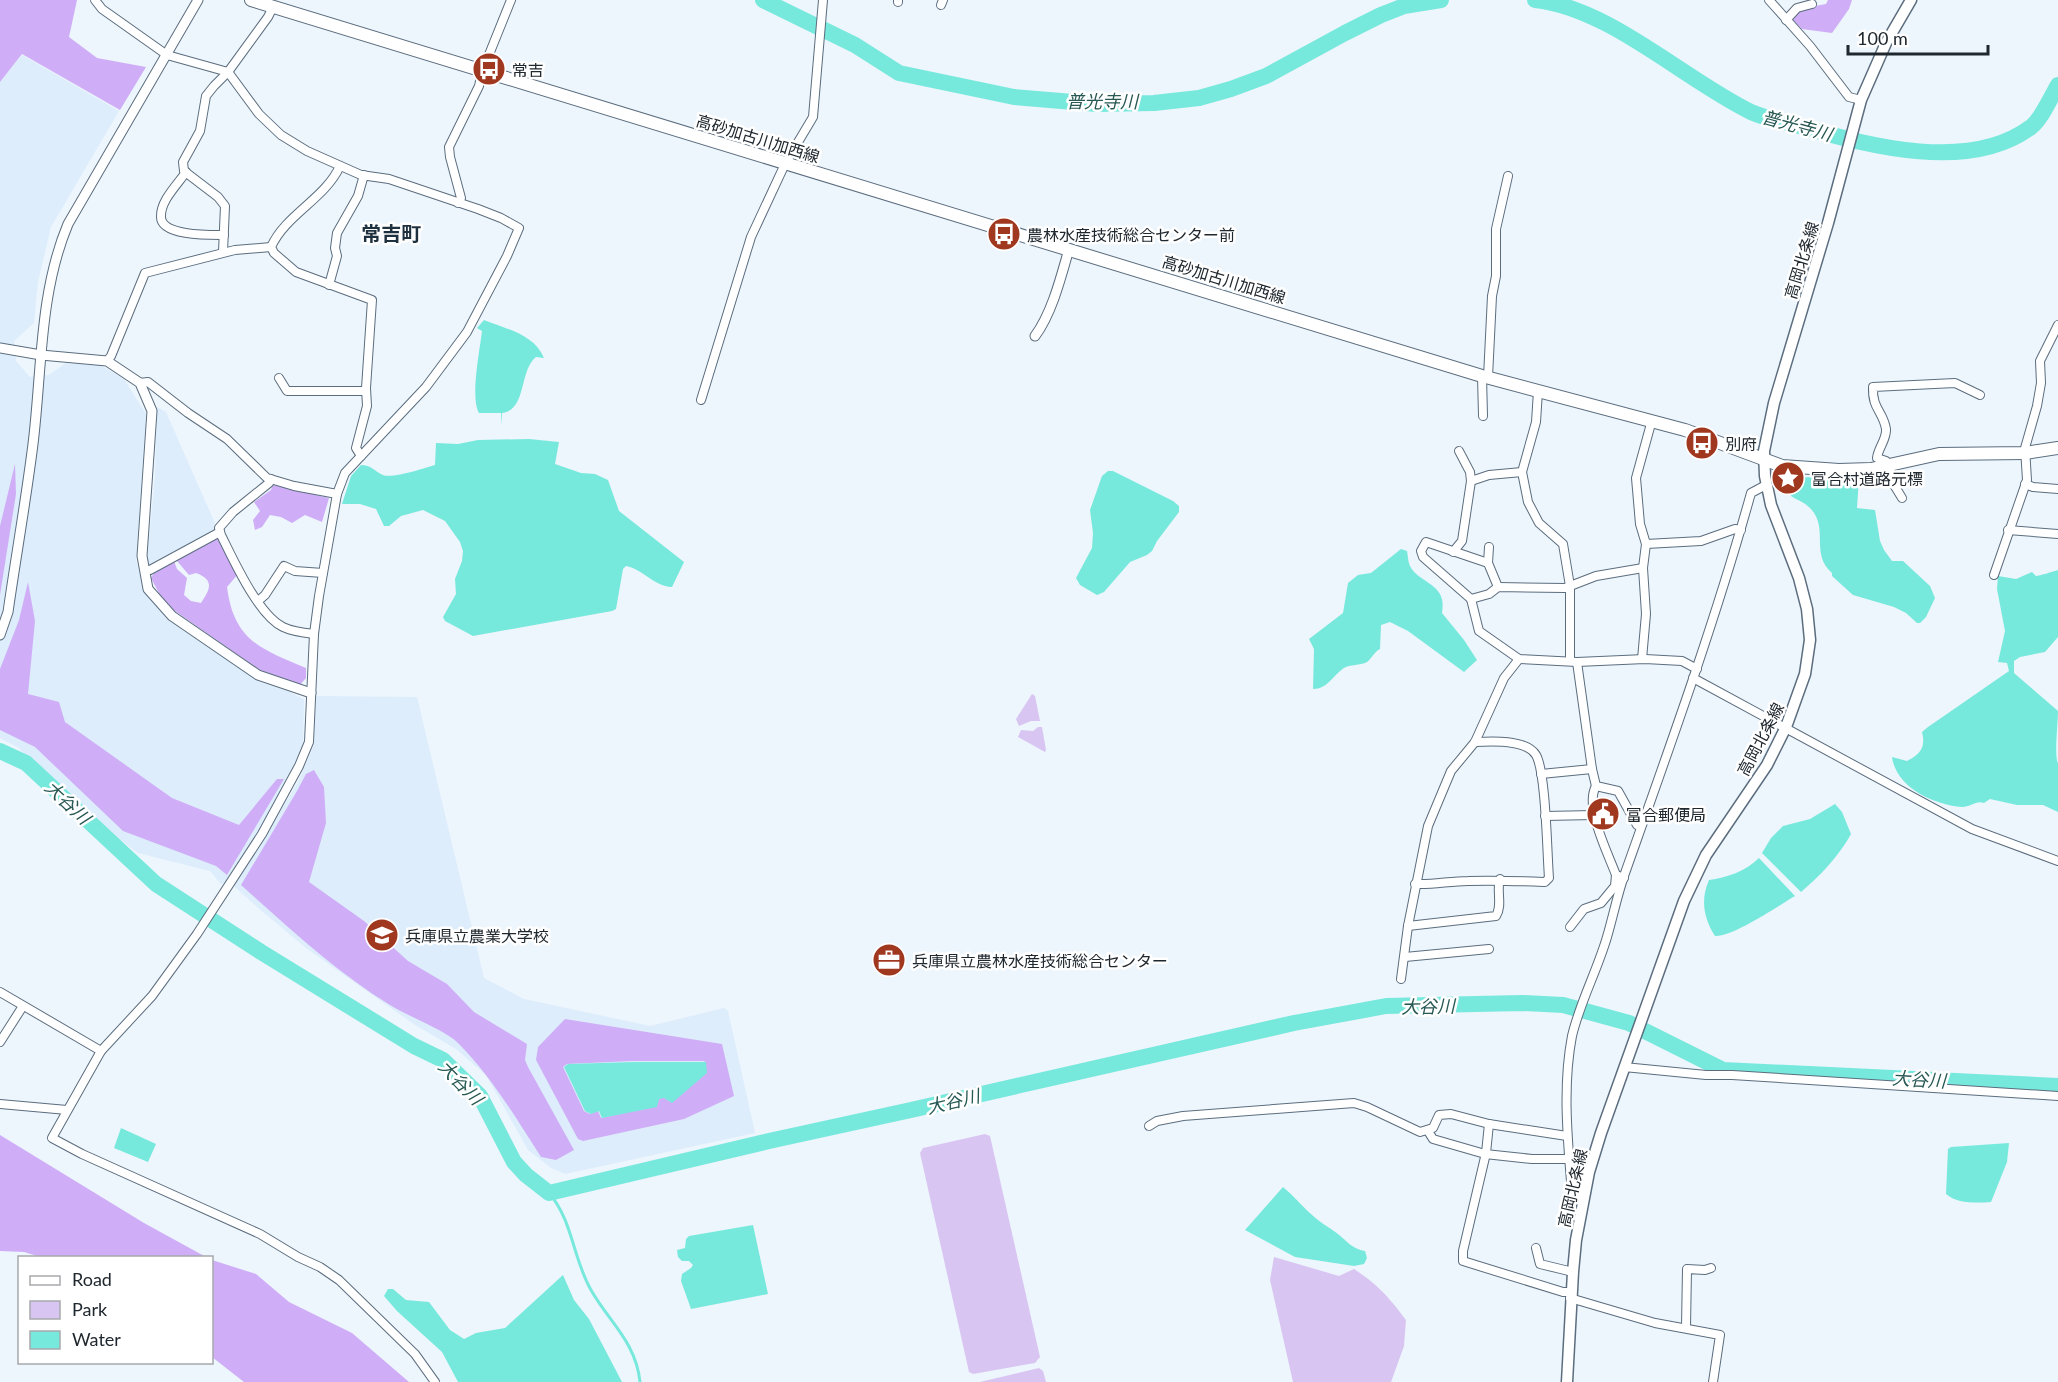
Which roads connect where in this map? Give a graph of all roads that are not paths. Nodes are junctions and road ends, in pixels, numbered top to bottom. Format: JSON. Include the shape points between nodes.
{"nodes":[{"id":1,"x":95,"y":0,"type":"edge"},
{"id":2,"x":198,"y":0,"type":"edge"},
{"id":3,"x":251,"y":0,"type":"edge"},
{"id":4,"x":510,"y":0,"type":"edge"},
{"id":5,"x":823,"y":0,"type":"edge"},
{"id":6,"x":1769,"y":0,"type":"edge"},
{"id":7,"x":1911,"y":0,"type":"edge"},
{"id":8,"x":1812,"y":4,"type":"dead end"},
{"id":9,"x":273,"y":8,"type":"junction"},
{"id":10,"x":1786,"y":20,"type":"junction"},
{"id":11,"x":167,"y":55,"type":"junction"},
{"id":12,"x":228,"y":72,"type":"junction"},
{"id":13,"x":482,"y":72,"type":"junction"},
{"id":14,"x":1861,"y":100,"type":"junction"},
{"id":15,"x":785,"y":164,"type":"junction"},
{"id":16,"x":340,"y":166,"type":"junction"},
{"id":17,"x":186,"y":172,"type":"junction"},
{"id":18,"x":364,"y":175,"type":"junction"},
{"id":19,"x":1508,"y":176,"type":"dead end"},
{"id":20,"x":459,"y":203,"type":"junction"},
{"id":21,"x":224,"y":235,"type":"junction"},
{"id":22,"x":271,"y":247,"type":"junction"},
{"id":23,"x":1069,"y":249,"type":"junction"},
{"id":24,"x":223,"y":252,"type":"junction"},
{"id":25,"x":329,"y":285,"type":"junction"},
{"id":26,"x":2058,"y":325,"type":"edge"},
{"id":27,"x":1035,"y":336,"type":"dead end"},
{"id":28,"x":0,"y":348,"type":"edge"},
{"id":29,"x":41,"y":355,"type":"junction"},
{"id":30,"x":107,"y":361,"type":"junction"},
{"id":31,"x":1485,"y":376,"type":"junction"},
{"id":32,"x":279,"y":378,"type":"dead end"},
{"id":33,"x":140,"y":383,"type":"junction"},
{"id":34,"x":366,"y":391,"type":"junction"},
{"id":35,"x":1538,"y":391,"type":"junction"},
{"id":36,"x":1980,"y":394,"type":"dead end"},
{"id":37,"x":701,"y":400,"type":"dead end"},
{"id":38,"x":1483,"y":416,"type":"dead end"},
{"id":39,"x":1652,"y":420,"type":"junction"},
{"id":40,"x":2058,"y":448,"type":"edge"},
{"id":41,"x":1459,"y":451,"type":"dead end"},
{"id":42,"x":2025,"y":453,"type":"junction"},
{"id":43,"x":361,"y":456,"type":"junction"},
{"id":44,"x":1763,"y":460,"type":"junction"},
{"id":45,"x":1890,"y":465,"type":"junction"},
{"id":46,"x":1522,"y":472,"type":"junction"},
{"id":47,"x":271,"y":479,"type":"junction"},
{"id":48,"x":1471,"y":481,"type":"junction"},
{"id":49,"x":2025,"y":484,"type":"junction"},
{"id":50,"x":1766,"y":485,"type":"junction"},
{"id":51,"x":2058,"y":489,"type":"edge"},
{"id":52,"x":337,"y":494,"type":"junction"},
{"id":53,"x":1902,"y":498,"type":"dead end"},
{"id":54,"x":1741,"y":530,"type":"junction"},
{"id":55,"x":2008,"y":530,"type":"junction"},
{"id":56,"x":220,"y":532,"type":"junction"},
{"id":57,"x":2058,"y":534,"type":"edge"},
{"id":58,"x":1646,"y":544,"type":"junction"},
{"id":59,"x":1490,"y":547,"type":"dead end"},
{"id":60,"x":1453,"y":552,"type":"junction"},
{"id":61,"x":1488,"y":564,"type":"junction"},
{"id":62,"x":1643,"y":568,"type":"junction"},
{"id":63,"x":145,"y":570,"type":"junction"},
{"id":64,"x":323,"y":573,"type":"junction"},
{"id":65,"x":1994,"y":575,"type":"dead end"},
{"id":66,"x":1570,"y":586,"type":"junction"},
{"id":67,"x":1497,"y":587,"type":"junction"},
{"id":68,"x":1471,"y":599,"type":"junction"},
{"id":69,"x":258,"y":601,"type":"junction"},
{"id":70,"x":314,"y":634,"type":"junction"},
{"id":71,"x":0,"y":635,"type":"edge"},
{"id":72,"x":1519,"y":659,"type":"junction"},
{"id":73,"x":1642,"y":659,"type":"junction"},
{"id":74,"x":1574,"y":661,"type":"junction"},
{"id":75,"x":1697,"y":669,"type":"junction"},
{"id":76,"x":1694,"y":678,"type":"junction"},
{"id":77,"x":311,"y":693,"type":"junction"},
{"id":78,"x":1786,"y":728,"type":"junction"},
{"id":79,"x":1475,"y":742,"type":"junction"},
{"id":80,"x":1592,"y":769,"type":"junction"},
{"id":81,"x":1541,"y":774,"type":"junction"},
{"id":82,"x":1596,"y":786,"type":"junction"},
{"id":83,"x":1594,"y":815,"type":"junction"},
{"id":84,"x":1545,"y":816,"type":"junction"},
{"id":85,"x":1641,"y":826,"type":"junction"},
{"id":86,"x":2058,"y":861,"type":"edge"},
{"id":87,"x":1620,"y":876,"type":"junction"},
{"id":88,"x":1500,"y":879,"type":"junction"},
{"id":89,"x":1415,"y":884,"type":"junction"},
{"id":90,"x":1408,"y":926,"type":"junction"},
{"id":91,"x":1570,"y":927,"type":"dead end"},
{"id":92,"x":1489,"y":949,"type":"dead end"},
{"id":93,"x":1405,"y":957,"type":"junction"},
{"id":94,"x":1401,"y":979,"type":"dead end"},
{"id":95,"x":0,"y":993,"type":"edge"},
{"id":96,"x":23,"y":1006,"type":"junction"},
{"id":97,"x":0,"y":1042,"type":"edge"},
{"id":98,"x":101,"y":1051,"type":"junction"},
{"id":99,"x":1624,"y":1067,"type":"junction"},
{"id":100,"x":2058,"y":1096,"type":"edge"},
{"id":101,"x":0,"y":1104,"type":"edge"},
{"id":102,"x":67,"y":1110,"type":"junction"},
{"id":103,"x":1489,"y":1124,"type":"junction"},
{"id":104,"x":1149,"y":1126,"type":"dead end"},
{"id":105,"x":1428,"y":1131,"type":"junction"},
{"id":106,"x":1567,"y":1136,"type":"junction"},
{"id":107,"x":1485,"y":1154,"type":"junction"},
{"id":108,"x":1569,"y":1159,"type":"junction"},
{"id":109,"x":1583,"y":1201,"type":"junction"},
{"id":110,"x":1536,"y":1248,"type":"dead end"},
{"id":111,"x":1710,"y":1268,"type":"dead end"},
{"id":112,"x":1573,"y":1272,"type":"junction"},
{"id":113,"x":1570,"y":1295,"type":"junction"},
{"id":114,"x":1686,"y":1327,"type":"junction"},
{"id":115,"x":435,"y":1382,"type":"edge"},
{"id":116,"x":1568,"y":1382,"type":"edge"},
{"id":117,"x":1713,"y":1382,"type":"edge"}],
"edges":[{"from":1,"to":11,"type":"street"},
{"from":2,"to":11,"type":"street"},
{"from":3,"to":9,"type":"main road","name":"高砂加古川加西線"},
{"from":4,"to":13,"type":"street"},
{"from":5,"to":15,"type":"street","via":[[813,117]]},
{"from":6,"to":10,"type":"street"},
{"from":7,"to":14,"type":"main road","name":"高岡北条線","via":[[1886,43]]},
{"from":8,"to":10,"type":"street","via":[[1797,8]]},
{"from":9,"to":12,"type":"street"},
{"from":9,"to":13,"type":"main road","name":"高砂加古川加西線"},
{"from":10,"to":14,"type":"street","via":[[1849,97]]},
{"from":11,"to":12,"type":"street"},
{"from":11,"to":29,"type":"street","via":[[64,234],[51,272]]},
{"from":12,"to":16,"type":"street","via":[[259,114],[281,135]]},
{"from":12,"to":17,"type":"street","via":[[206,96],[200,131],[183,162]]},
{"from":13,"to":15,"type":"main road","name":"高砂加古川加西線"},
{"from":13,"to":20,"type":"street","via":[[449,147]]},
{"from":14,"to":44,"type":"main road","name":"高岡北条線","via":[[1774,403]]},
{"from":15,"to":23,"type":"main road","name":"高砂加古川加西線"},
{"from":15,"to":37,"type":"street","via":[[751,237]]},
{"from":16,"to":18,"type":"street"},
{"from":16,"to":22,"type":"street"},
{"from":17,"to":21,"type":"street","via":[[225,206]]},
{"from":17,"to":21,"type":"street","via":[[165,201],[162,222],[178,231]]},
{"from":18,"to":20,"type":"street","via":[[389,179]]},
{"from":18,"to":25,"type":"street","via":[[358,196],[337,233],[337,256]]},
{"from":19,"to":31,"type":"street","via":[[1496,229],[1496,276]]},
{"from":20,"to":43,"type":"street","via":[[519,228],[467,332],[426,387]]},
{"from":21,"to":24,"type":"street"},
{"from":22,"to":24,"type":"street"},
{"from":22,"to":25,"type":"street","via":[[296,272]]},
{"from":23,"to":27,"type":"street","via":[[1060,281]]},
{"from":23,"to":31,"type":"main road","name":"高砂加古川加西線"},
{"from":24,"to":30,"type":"street","via":[[145,273]]},
{"from":25,"to":34,"type":"street","via":[[372,300]]},
{"from":26,"to":42,"type":"street","via":[[2040,361],[2041,383]]},
{"from":28,"to":29,"type":"street"},
{"from":29,"to":30,"type":"street"},
{"from":29,"to":71,"type":"street","via":[[33,444],[8,612]]},
{"from":30,"to":33,"type":"street"},
{"from":31,"to":35,"type":"main road","name":"高砂加古川加西線"},
{"from":31,"to":38,"type":"street"},
{"from":32,"to":34,"type":"street","via":[[287,391]]},
{"from":33,"to":47,"type":"street","via":[[148,382],[227,439]]},
{"from":33,"to":63,"type":"street","via":[[152,411],[142,556]]},
{"from":34,"to":43,"type":"street","via":[[365,418],[356,448]]},
{"from":35,"to":39,"type":"main road","name":"高砂加古川加西線"},
{"from":35,"to":46,"type":"street","via":[[1536,422]]},
{"from":36,"to":45,"type":"street","via":[[1955,383],[1873,387],[1873,403],[1886,429],[1877,458]]},
{"from":39,"to":44,"type":"main road","name":"高砂加古川加西線","via":[[1711,438]]},
{"from":39,"to":58,"type":"street","via":[[1636,478]]},
{"from":40,"to":42,"type":"main road","name":"高砂加古川加西線"},
{"from":41,"to":48,"type":"street"},
{"from":42,"to":45,"type":"main road","name":"高砂加古川加西線","via":[[1938,454]]},
{"from":42,"to":49,"type":"street"},
{"from":43,"to":52,"type":"street","via":[[345,474]]},
{"from":44,"to":45,"type":"main road","name":"高砂加古川加西線","via":[[1782,466],[1839,470]]},
{"from":44,"to":50,"type":"main road","name":"高岡北条線"},
{"from":45,"to":53,"type":"street","via":[[1891,480]]},
{"from":46,"to":48,"type":"street","via":[[1489,474]]},
{"from":46,"to":66,"type":"street","via":[[1528,502],[1539,523],[1563,544]]},
{"from":47,"to":52,"type":"street"},
{"from":47,"to":56,"type":"street","via":[[226,520]]},
{"from":48,"to":60,"type":"street","via":[[1462,541]]},
{"from":49,"to":51,"type":"street"},
{"from":49,"to":55,"type":"street"},
{"from":50,"to":54,"type":"street","via":[[1751,493]]},
{"from":50,"to":78,"type":"main road","name":"高岡北条線","via":[[1799,578],[1809,624],[1805,674]]},
{"from":52,"to":64,"type":"street"},
{"from":54,"to":58,"type":"street","via":[[1701,542]]},
{"from":54,"to":75,"type":"street"},
{"from":55,"to":57,"type":"street"},
{"from":55,"to":65,"type":"street"},
{"from":56,"to":63,"type":"street"},
{"from":56,"to":69,"type":"street"},
{"from":58,"to":62,"type":"street"},
{"from":59,"to":61,"type":"street"},
{"from":60,"to":61,"type":"street"},
{"from":60,"to":68,"type":"street","via":[[1426,542],[1421,550],[1423,557]]},
{"from":61,"to":67,"type":"street"},
{"from":62,"to":66,"type":"street","via":[[1596,576]]},
{"from":62,"to":73,"type":"street","via":[[1646,614]]},
{"from":63,"to":77,"type":"street","via":[[148,589],[172,616],[258,675]]},
{"from":64,"to":69,"type":"street","via":[[284,566]]},
{"from":64,"to":70,"type":"street"},
{"from":66,"to":67,"type":"street"},
{"from":66,"to":74,"type":"street"},
{"from":67,"to":68,"type":"street","via":[[1489,594]]},
{"from":68,"to":72,"type":"street","via":[[1479,631]]},
{"from":69,"to":70,"type":"street","via":[[284,628]]},
{"from":70,"to":77,"type":"street"},
{"from":72,"to":74,"type":"street"},
{"from":72,"to":79,"type":"street","via":[[1504,678]]},
{"from":73,"to":74,"type":"street"},
{"from":73,"to":75,"type":"street","via":[[1682,662]]},
{"from":74,"to":80,"type":"street"},
{"from":75,"to":76,"type":"street"},
{"from":76,"to":78,"type":"street"},
{"from":76,"to":85,"type":"street"},
{"from":77,"to":98,"type":"street","via":[[309,741],[262,834],[152,996]]},
{"from":78,"to":86,"type":"street","via":[[1972,829]]},
{"from":78,"to":99,"type":"main road","name":"高岡北条線","via":[[1767,765],[1696,873]]},
{"from":79,"to":81,"type":"street","via":[[1494,740],[1526,747],[1536,754]]},
{"from":79,"to":89,"type":"street","via":[[1451,771],[1428,826]]},
{"from":80,"to":81,"type":"street"},
{"from":80,"to":82,"type":"street"},
{"from":81,"to":84,"type":"street"},
{"from":82,"to":83,"type":"street"},
{"from":82,"to":85,"type":"street","via":[[1618,791]]},
{"from":83,"to":84,"type":"street"},
{"from":83,"to":87,"type":"street"},
{"from":84,"to":88,"type":"street","via":[[1549,878],[1545,882]]},
{"from":85,"to":87,"type":"street"},
{"from":87,"to":91,"type":"street","via":[[1601,903],[1584,909]]},
{"from":87,"to":106,"type":"street","via":[[1607,938],[1572,1037],[1566,1096]]},
{"from":88,"to":89,"type":"street"},
{"from":88,"to":90,"type":"street","via":[[1500,910],[1496,916]]},
{"from":89,"to":90,"type":"street"},
{"from":90,"to":93,"type":"street"},
{"from":92,"to":93,"type":"street"},
{"from":93,"to":94,"type":"street"},
{"from":95,"to":96,"type":"street"},
{"from":96,"to":97,"type":"street"},
{"from":96,"to":98,"type":"street"},
{"from":98,"to":102,"type":"street"},
{"from":99,"to":100,"type":"street"},
{"from":99,"to":109,"type":"main road","name":"高岡北条線"},
{"from":101,"to":102,"type":"street"},
{"from":102,"to":115,"type":"street","via":[[52,1138],[260,1234],[320,1267],[339,1280],[415,1354]]},
{"from":103,"to":105,"type":"street","via":[[1451,1114],[1439,1115]]},
{"from":103,"to":106,"type":"street"},
{"from":103,"to":107,"type":"street"},
{"from":104,"to":105,"type":"street","via":[[1183,1116],[1354,1103],[1420,1132]]},
{"from":105,"to":107,"type":"street","via":[[1433,1139]]},
{"from":106,"to":108,"type":"street"},
{"from":107,"to":108,"type":"street"},
{"from":107,"to":113,"type":"street","via":[[1463,1261]]},
{"from":108,"to":109,"type":"street","via":[[1572,1194]]},
{"from":109,"to":112,"type":"main road","name":"高岡北条線"},
{"from":110,"to":112,"type":"street","via":[[1540,1264]]},
{"from":111,"to":114,"type":"street","via":[[1687,1269]]},
{"from":112,"to":113,"type":"main road","name":"高岡北条線"},
{"from":113,"to":114,"type":"street","via":[[1655,1323]]},
{"from":113,"to":116,"type":"main road","name":"高岡北条線"},
{"from":114,"to":117,"type":"street","via":[[1720,1335]]}]}
